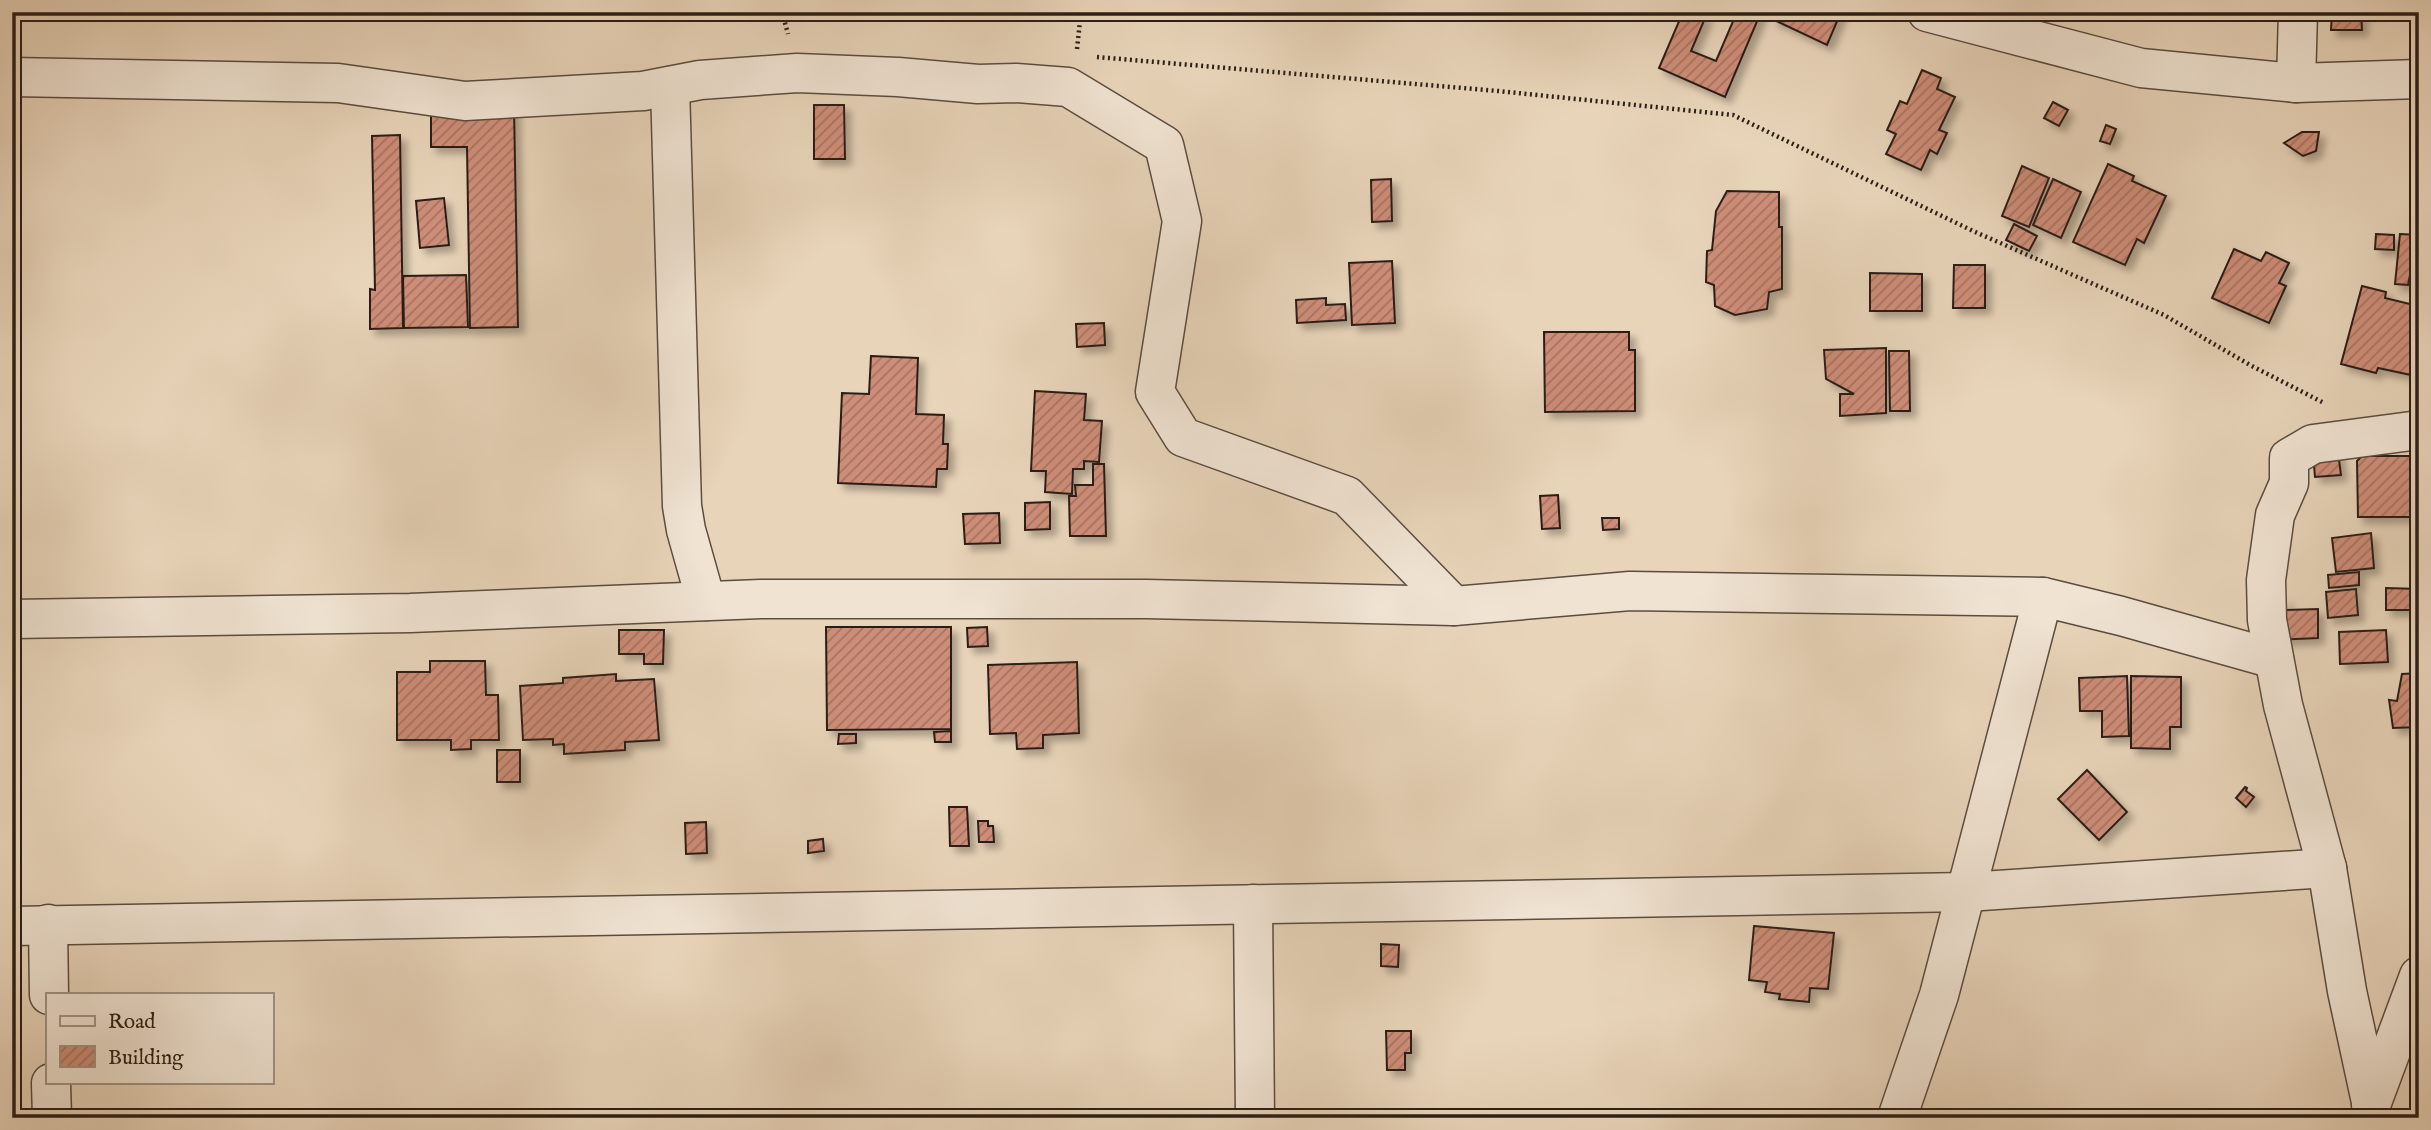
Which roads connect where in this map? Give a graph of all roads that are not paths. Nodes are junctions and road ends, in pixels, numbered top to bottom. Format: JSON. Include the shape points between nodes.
{"nodes":[{"id":1,"x":1927,"y":12,"type":"edge"},
{"id":2,"x":2298,"y":12,"type":"edge"},
{"id":3,"x":12,"y":77,"type":"edge"},
{"id":4,"x":2419,"y":79,"type":"edge"},
{"id":5,"x":2296,"y":83,"type":"junction"},
{"id":6,"x":670,"y":86,"type":"junction"},
{"id":7,"x":2419,"y":430,"type":"edge"},
{"id":8,"x":2043,"y":597,"type":"junction"},
{"id":9,"x":706,"y":601,"type":"junction"},
{"id":10,"x":1454,"y":606,"type":"junction"},
{"id":11,"x":12,"y":619,"type":"edge"},
{"id":12,"x":2274,"y":659,"type":"junction"},
{"id":13,"x":2327,"y":868,"type":"junction"},
{"id":14,"x":1967,"y":892,"type":"junction"},
{"id":15,"x":1254,"y":904,"type":"junction"},
{"id":16,"x":30,"y":925,"type":"edge"},
{"id":17,"x":2419,"y":976,"type":"edge"},
{"id":18,"x":48,"y":993,"type":"edge"},
{"id":19,"x":51,"y":1084,"type":"edge"},
{"id":20,"x":2372,"y":1110,"type":"edge"},
{"id":21,"x":52,"y":1118,"type":"edge"},
{"id":22,"x":1255,"y":1118,"type":"edge"},
{"id":23,"x":1897,"y":1118,"type":"edge"}],
"edges":[{"from":1,"to":5,"type":"street","via":[[2141,68]]},
{"from":2,"to":5,"type":"street"},
{"from":3,"to":6,"type":"street","via":[[338,83],[465,102]]},
{"from":4,"to":5,"type":"street"},
{"from":6,"to":9,"type":"street","via":[[682,506]]},
{"from":6,"to":10,"type":"street","via":[[797,73],[1068,87],[1164,145],[1182,221],[1155,392],[1183,437],[1347,496]]},
{"from":7,"to":12,"type":"street","via":[[2313,444],[2289,458],[2289,482],[2275,514],[2266,580]]},
{"from":8,"to":10,"type":"street","via":[[1630,591]]},
{"from":8,"to":12,"type":"street"},
{"from":8,"to":14,"type":"street"},
{"from":9,"to":10,"type":"street","via":[[1146,598]]},
{"from":9,"to":11,"type":"street","via":[[410,613]]},
{"from":12,"to":13,"type":"street"},
{"from":13,"to":14,"type":"street"},
{"from":13,"to":20,"type":"street"},
{"from":14,"to":15,"type":"street"},
{"from":14,"to":23,"type":"street","via":[[1939,995]]},
{"from":15,"to":16,"type":"street"},
{"from":15,"to":22,"type":"street"},
{"from":16,"to":18,"type":"street"},
{"from":17,"to":20,"type":"street"},
{"from":19,"to":21,"type":"street"}]}
